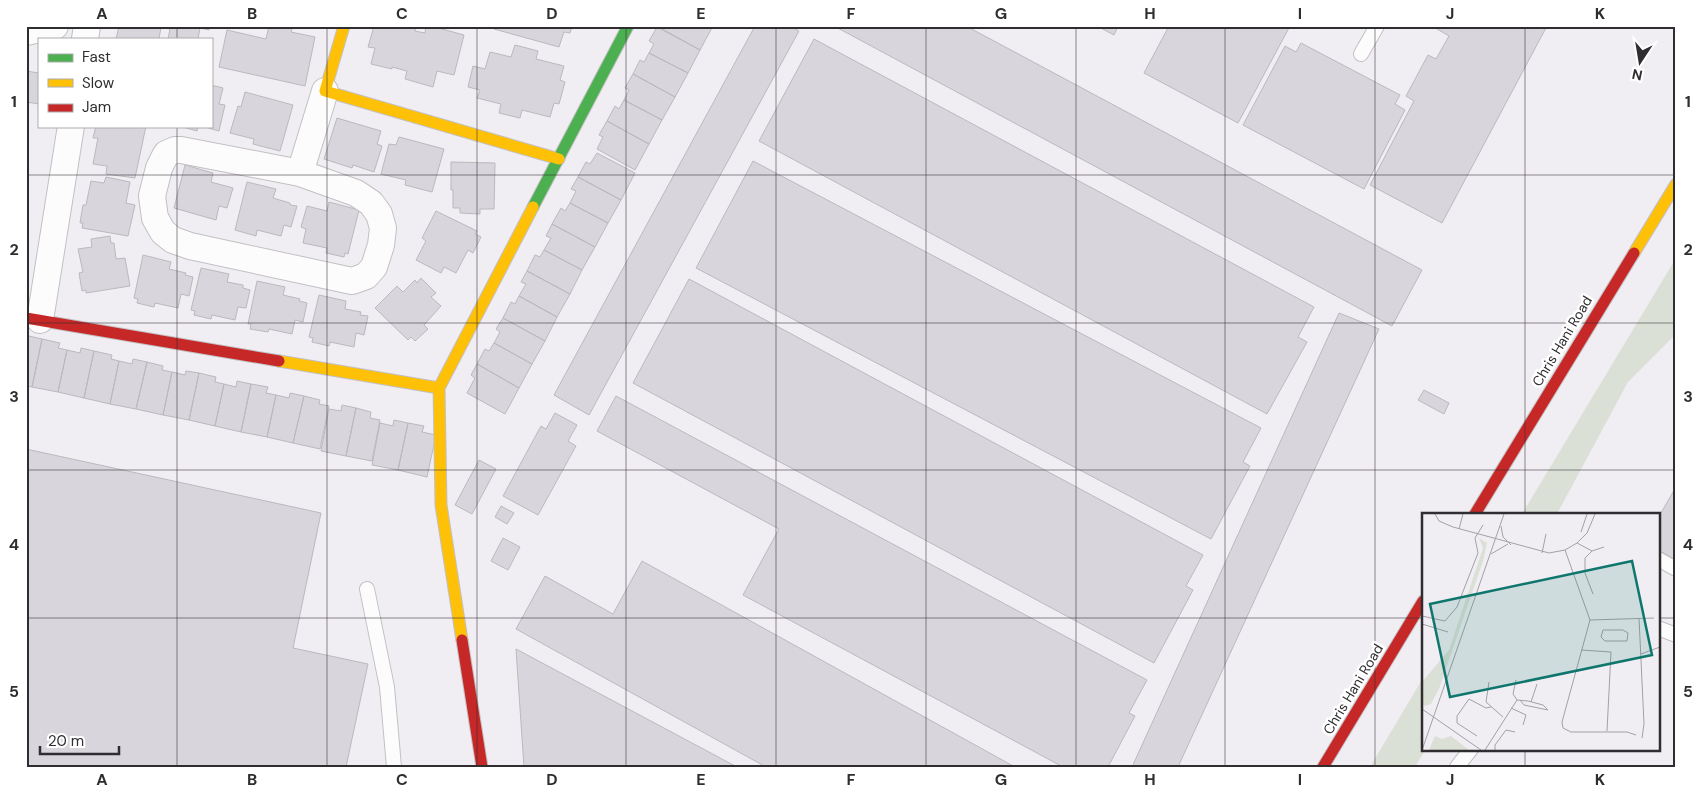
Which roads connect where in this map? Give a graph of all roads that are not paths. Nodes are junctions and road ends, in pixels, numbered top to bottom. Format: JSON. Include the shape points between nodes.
{"nodes":[{"id":1,"x":55,"y":26,"type":"edge"},
{"id":2,"x":344,"y":26,"type":"edge"},
{"id":3,"x":628,"y":26,"type":"edge"},
{"id":4,"x":1376,"y":26,"type":"edge"},
{"id":5,"x":26,"y":32,"type":"edge"},
{"id":6,"x":1361,"y":54,"type":"dead end"},
{"id":7,"x":325,"y":91,"type":"junction"},
{"id":8,"x":71,"y":128,"type":"edge"},
{"id":9,"x":559,"y":159,"type":"junction"},
{"id":10,"x":300,"y":173,"type":"junction"},
{"id":11,"x":1676,"y":184,"type":"edge"},
{"id":12,"x":33,"y":319,"type":"edge"},
{"id":13,"x":439,"y":388,"type":"junction"},
{"id":14,"x":1476,"y":513,"type":"edge"},
{"id":15,"x":1660,"y":560,"type":"edge"},
{"id":16,"x":1676,"y":569,"type":"edge"},
{"id":17,"x":367,"y":590,"type":"dead end"},
{"id":18,"x":1422,"y":603,"type":"edge"},
{"id":19,"x":1660,"y":629,"type":"edge"},
{"id":20,"x":1676,"y":635,"type":"edge"},
{"id":21,"x":1470,"y":750,"type":"edge"},
{"id":22,"x":394,"y":767,"type":"edge"},
{"id":23,"x":482,"y":767,"type":"edge"},
{"id":24,"x":1323,"y":767,"type":"edge"},
{"id":25,"x":1457,"y":767,"type":"edge"}],
"edges":[{"from":1,"to":5,"type":"street"},
{"from":2,"to":7,"type":"street"},
{"from":3,"to":9,"type":"street"},
{"from":4,"to":6,"type":"lane"},
{"from":7,"to":9,"type":"street"},
{"from":7,"to":10,"type":"street"},
{"from":8,"to":12,"type":"street"},
{"from":9,"to":13,"type":"street"},
{"from":10,"to":10,"type":"street","via":[[356,193],[371,203],[379,214],[383,228],[381,245],[374,267],[366,276],[352,280],[190,246],[173,240],[163,232],[155,218],[152,196],[160,168],[166,154],[175,150]]},
{"from":11,"to":14,"type":"street","name":"Chris Hani Road"},
{"from":12,"to":13,"type":"street"},
{"from":13,"to":23,"type":"street","via":[[441,505]]},
{"from":15,"to":16,"type":"lane"},
{"from":17,"to":22,"type":"lane","via":[[386,687]]},
{"from":18,"to":24,"type":"street","name":"Chris Hani Road"},
{"from":19,"to":20,"type":"lane"},
{"from":21,"to":25,"type":"lane"}]}
